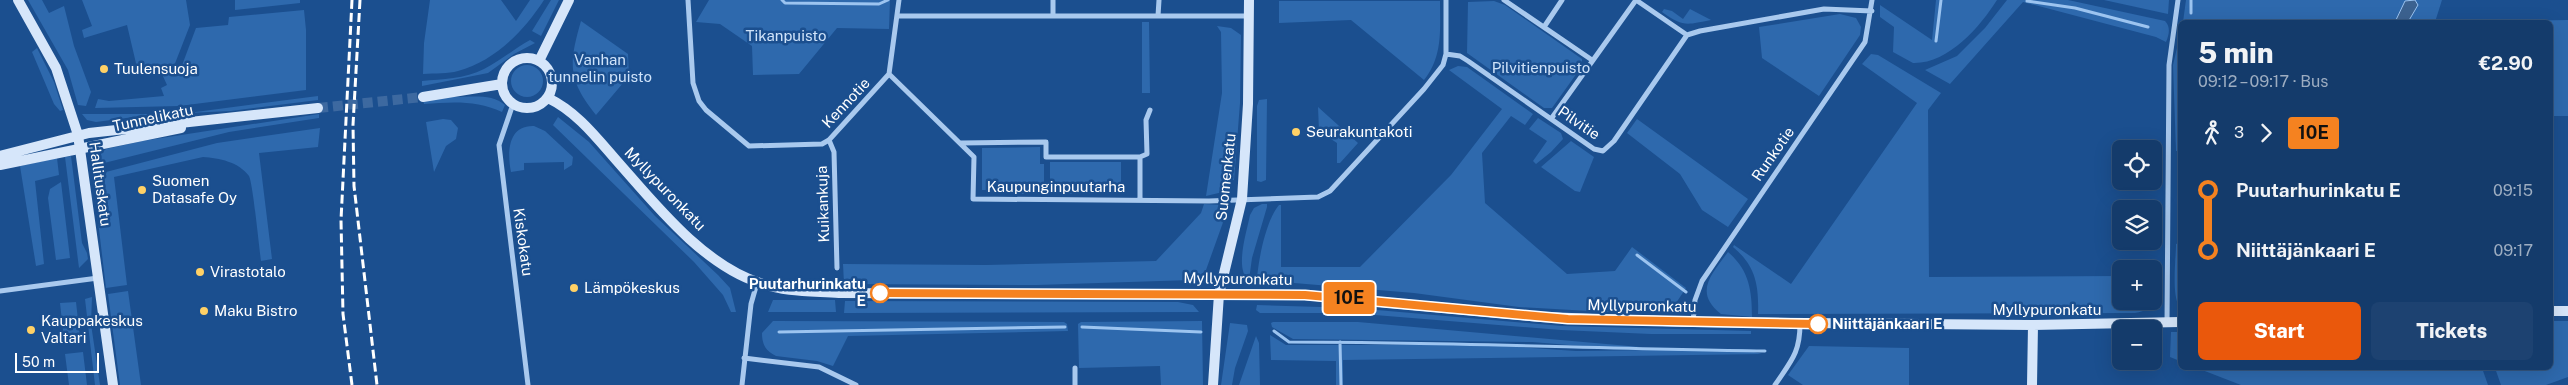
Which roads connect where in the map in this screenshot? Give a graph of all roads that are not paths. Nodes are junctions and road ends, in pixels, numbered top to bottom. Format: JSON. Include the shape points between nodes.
{"nodes":[{"id":1,"x":18,"y":0,"type":"edge"},
{"id":2,"x":569,"y":0,"type":"edge"},
{"id":3,"x":688,"y":0,"type":"edge"},
{"id":4,"x":899,"y":0,"type":"edge"},
{"id":5,"x":1053,"y":0,"type":"edge"},
{"id":6,"x":1158,"y":0,"type":"edge"},
{"id":7,"x":1248,"y":0,"type":"edge"},
{"id":8,"x":1446,"y":0,"type":"edge"},
{"id":9,"x":1504,"y":0,"type":"edge"},
{"id":10,"x":1562,"y":0,"type":"edge"},
{"id":11,"x":1636,"y":0,"type":"edge"},
{"id":12,"x":1872,"y":0,"type":"edge"},
{"id":13,"x":2178,"y":0,"type":"edge"},
{"id":14,"x":1872,"y":10,"type":"junction"},
{"id":15,"x":898,"y":16,"type":"junction"},
{"id":16,"x":1053,"y":16,"type":"junction"},
{"id":17,"x":1158,"y":16,"type":"junction"},
{"id":18,"x":1248,"y":16,"type":"junction"},
{"id":19,"x":1544,"y":27,"type":"junction"},
{"id":20,"x":1687,"y":35,"type":"junction"},
{"id":21,"x":1446,"y":54,"type":"junction"},
{"id":22,"x":1592,"y":60,"type":"junction"},
{"id":23,"x":540,"y":61,"type":"junction"},
{"id":24,"x":889,"y":74,"type":"junction"},
{"id":25,"x":502,"y":84,"type":"junction"},
{"id":26,"x":423,"y":96,"type":"tunnel mouth"},
{"id":27,"x":548,"y":98,"type":"junction"},
{"id":28,"x":514,"y":104,"type":"junction"},
{"id":29,"x":318,"y":108,"type":"tunnel mouth"},
{"id":30,"x":1150,"y":110,"type":"dead end"},
{"id":31,"x":223,"y":119,"type":"junction"},
{"id":32,"x":1551,"y":119,"type":"junction"},
{"id":33,"x":78,"y":135,"type":"junction"},
{"id":34,"x":828,"y":140,"type":"junction"},
{"id":35,"x":961,"y":142,"type":"junction"},
{"id":36,"x":80,"y":149,"type":"junction"},
{"id":37,"x":0,"y":156,"type":"edge"},
{"id":38,"x":1140,"y":157,"type":"junction"},
{"id":39,"x":0,"y":165,"type":"edge"},
{"id":40,"x":1242,"y":199,"type":"junction"},
{"id":41,"x":1140,"y":200,"type":"junction"},
{"id":42,"x":837,"y":268,"type":"dead end"},
{"id":43,"x":98,"y":278,"type":"junction"},
{"id":44,"x":757,"y":283,"type":"junction"},
{"id":45,"x":0,"y":291,"type":"edge"},
{"id":46,"x":1219,"y":294,"type":"junction"},
{"id":47,"x":2553,"y":311,"type":"edge"},
{"id":48,"x":2568,"y":311,"type":"edge"},
{"id":49,"x":1693,"y":322,"type":"junction"},
{"id":50,"x":2178,"y":322,"type":"edge"},
{"id":51,"x":2166,"y":323,"type":"junction"},
{"id":52,"x":1800,"y":324,"type":"junction"},
{"id":53,"x":2033,"y":325,"type":"junction"},
{"id":54,"x":744,"y":358,"type":"junction"},
{"id":55,"x":1075,"y":368,"type":"dead end"},
{"id":56,"x":113,"y":385,"type":"edge"},
{"id":57,"x":528,"y":385,"type":"edge"},
{"id":58,"x":742,"y":385,"type":"edge"},
{"id":59,"x":856,"y":385,"type":"edge"},
{"id":60,"x":1075,"y":385,"type":"edge"},
{"id":61,"x":1213,"y":385,"type":"edge"},
{"id":62,"x":1775,"y":385,"type":"edge"},
{"id":63,"x":2032,"y":385,"type":"edge"}],
"edges":[{"from":1,"to":33,"type":"street","name":"Hallituskatu","via":[[50,54]]},
{"from":2,"to":23,"type":"street"},
{"from":3,"to":34,"type":"street","name":"Kennotie","via":[[692,83],[706,110],[749,146],[816,145]]},
{"from":4,"to":15,"type":"street","name":"Kennotie"},
{"from":5,"to":16,"type":"street"},
{"from":6,"to":17,"type":"street"},
{"from":7,"to":18,"type":"street","name":"Suomenkatu"},
{"from":8,"to":21,"type":"street"},
{"from":9,"to":19,"type":"street"},
{"from":10,"to":19,"type":"street"},
{"from":11,"to":20,"type":"street"},
{"from":11,"to":22,"type":"street"},
{"from":12,"to":14,"type":"street","name":"Runkotie"},
{"from":13,"to":51,"type":"street","via":[[2169,65]]},
{"from":14,"to":20,"type":"street","via":[[1824,9]]},
{"from":14,"to":49,"type":"street","name":"Runkotie","via":[[1865,42],[1702,281],[1695,300]]},
{"from":15,"to":16,"type":"street"},
{"from":15,"to":24,"type":"street","name":"Kennotie"},
{"from":16,"to":17,"type":"street"},
{"from":17,"to":18,"type":"street"},
{"from":18,"to":40,"type":"street","name":"Suomenkatu"},
{"from":19,"to":22,"type":"street"},
{"from":20,"to":32,"type":"street","name":"Pilvitie","via":[[1605,150],[1594,150]]},
{"from":21,"to":32,"type":"street","name":"Pilvitie","via":[[1460,56]]},
{"from":21,"to":40,"type":"street","name":"Kaupunginpuutarha","via":[[1443,65],[1432,79],[1328,193]]},
{"from":22,"to":32,"type":"street"},
{"from":23,"to":25,"type":"street","via":[[518,60],[506,69]]},
{"from":23,"to":27,"type":"street","via":[[553,82]]},
{"from":24,"to":34,"type":"street","name":"Kennotie"},
{"from":24,"to":35,"type":"street","name":"Kaupunginpuutarha"},
{"from":25,"to":26,"type":"street"},
{"from":25,"to":28,"type":"street"},
{"from":27,"to":28,"type":"street","via":[[535,107]]},
{"from":27,"to":44,"type":"street","name":"Myllypuronkatu","via":[[561,104],[584,124],[677,227],[720,262]]},
{"from":28,"to":57,"type":"street","name":"Kiskokatu","via":[[499,145]]},
{"from":29,"to":31,"type":"street","name":"Tunnelikatu"},
{"from":30,"to":38,"type":"street","via":[[1146,120],[1146,154]]},
{"from":31,"to":33,"type":"street","name":"Tunnelikatu"},
{"from":31,"to":36,"type":"street","name":"Tunnelikatu"},
{"from":33,"to":36,"type":"street","name":"Hallituskatu"},
{"from":33,"to":37,"type":"street","name":"Tunnelikatu"},
{"from":34,"to":42,"type":"street","name":"Kuikankuja","via":[[834,152]]},
{"from":35,"to":38,"type":"street","name":"Kaupunginpuutarha","via":[[1046,142],[1046,158]]},
{"from":35,"to":41,"type":"street","name":"Kaupunginpuutarha","via":[[974,157],[973,200]]},
{"from":36,"to":39,"type":"street","name":"Tunnelikatu"},
{"from":36,"to":43,"type":"street","name":"Hallituskatu"},
{"from":38,"to":41,"type":"street","name":"Kaupunginpuutarha"},
{"from":40,"to":41,"type":"street","name":"Kaupunginpuutarha"},
{"from":40,"to":46,"type":"street","name":"Suomenkatu"},
{"from":43,"to":45,"type":"street"},
{"from":43,"to":56,"type":"street","name":"Hallituskatu"},
{"from":44,"to":46,"type":"street","name":"Myllypuronkatu","via":[[790,290],[839,293]]},
{"from":44,"to":54,"type":"street"},
{"from":46,"to":49,"type":"street","name":"Myllypuronkatu","via":[[1333,297],[1541,317]]},
{"from":46,"to":61,"type":"street","name":"Suomenkatu"},
{"from":47,"to":48,"type":"street"},
{"from":49,"to":52,"type":"street","name":"Myllypuronkatu"},
{"from":50,"to":51,"type":"street","name":"Myllypuronkatu"},
{"from":51,"to":53,"type":"street","name":"Myllypuronkatu"},
{"from":52,"to":53,"type":"street","name":"Myllypuronkatu"},
{"from":52,"to":62,"type":"street","via":[[1797,352]]},
{"from":53,"to":63,"type":"street"},
{"from":54,"to":58,"type":"street"},
{"from":54,"to":59,"type":"street","via":[[819,368]]},
{"from":55,"to":60,"type":"street"}]}
